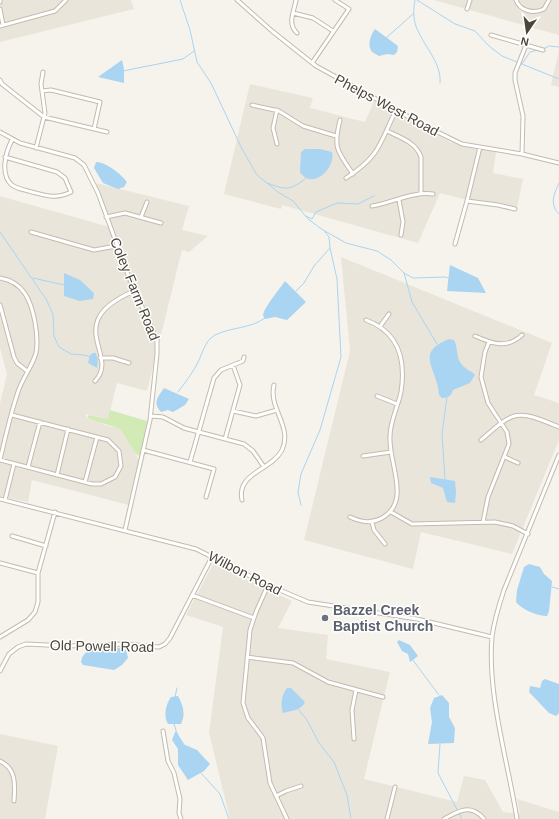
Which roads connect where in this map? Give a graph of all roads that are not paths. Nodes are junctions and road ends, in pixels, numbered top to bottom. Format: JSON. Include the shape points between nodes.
{"nodes":[{"id":1,"x":66,"y":0,"type":"edge"},
{"id":2,"x":237,"y":0,"type":"edge"},
{"id":3,"x":296,"y":0,"type":"edge"},
{"id":4,"x":335,"y":0,"type":"edge"},
{"id":5,"x":470,"y":0,"type":"edge"},
{"id":6,"x":516,"y":0,"type":"edge"},
{"id":7,"x":549,"y":0,"type":"edge"},
{"id":8,"x":0,"y":9,"type":"edge"},
{"id":9,"x":467,"y":9,"type":"dead end"},
{"id":10,"x":294,"y":13,"type":"junction"},
{"id":11,"x":2,"y":25,"type":"edge"},
{"id":12,"x":334,"y":32,"type":"junction"},
{"id":13,"x":297,"y":34,"type":"dead end"},
{"id":14,"x":491,"y":35,"type":"dead end"},
{"id":15,"x":526,"y":45,"type":"junction"},
{"id":16,"x":543,"y":50,"type":"dead end"},
{"id":17,"x":312,"y":63,"type":"junction"},
{"id":18,"x":43,"y":72,"type":"dead end"},
{"id":19,"x":0,"y":80,"type":"edge"},
{"id":20,"x":42,"y":91,"type":"junction"},
{"id":21,"x":252,"y":105,"type":"dead end"},
{"id":22,"x":277,"y":110,"type":"junction"},
{"id":23,"x":396,"y":110,"type":"junction"},
{"id":24,"x":44,"y":117,"type":"junction"},
{"id":25,"x":340,"y":120,"type":"dead end"},
{"id":26,"x":94,"y":129,"type":"junction"},
{"id":27,"x":387,"y":131,"type":"junction"},
{"id":28,"x":0,"y":132,"type":"edge"},
{"id":29,"x":107,"y":132,"type":"dead end"},
{"id":30,"x":336,"y":136,"type":"junction"},
{"id":31,"x":12,"y":140,"type":"junction"},
{"id":32,"x":277,"y":144,"type":"dead end"},
{"id":33,"x":480,"y":147,"type":"junction"},
{"id":34,"x":36,"y":148,"type":"junction"},
{"id":35,"x":522,"y":154,"type":"junction"},
{"id":36,"x":6,"y":157,"type":"junction"},
{"id":37,"x":559,"y":163,"type":"edge"},
{"id":38,"x":353,"y":174,"type":"junction"},
{"id":39,"x":346,"y":178,"type":"dead end"},
{"id":40,"x":421,"y":193,"type":"junction"},
{"id":41,"x":433,"y":194,"type":"dead end"},
{"id":42,"x":399,"y":200,"type":"junction"},
{"id":43,"x":467,"y":201,"type":"junction"},
{"id":44,"x":147,"y":202,"type":"dead end"},
{"id":45,"x":372,"y":206,"type":"dead end"},
{"id":46,"x":515,"y":209,"type":"dead end"},
{"id":47,"x":106,"y":217,"type":"junction"},
{"id":48,"x":141,"y":217,"type":"junction"},
{"id":49,"x":161,"y":223,"type":"dead end"},
{"id":50,"x":31,"y":232,"type":"dead end"},
{"id":51,"x":401,"y":235,"type":"dead end"},
{"id":52,"x":455,"y":244,"type":"dead end"},
{"id":53,"x":116,"y":246,"type":"junction"},
{"id":54,"x":0,"y":278,"type":"edge"},
{"id":55,"x":134,"y":291,"type":"junction"},
{"id":56,"x":0,"y":305,"type":"edge"},
{"id":57,"x":388,"y":314,"type":"dead end"},
{"id":58,"x":366,"y":320,"type":"dead end"},
{"id":59,"x":380,"y":325,"type":"junction"},
{"id":60,"x":522,"y":334,"type":"dead end"},
{"id":61,"x":475,"y":336,"type":"dead end"},
{"id":62,"x":489,"y":342,"type":"junction"},
{"id":63,"x":244,"y":357,"type":"dead end"},
{"id":64,"x":100,"y":358,"type":"junction"},
{"id":65,"x":129,"y":362,"type":"dead end"},
{"id":66,"x":233,"y":365,"type":"junction"},
{"id":67,"x":28,"y":371,"type":"junction"},
{"id":68,"x":95,"y":381,"type":"dead end"},
{"id":69,"x":274,"y":385,"type":"dead end"},
{"id":70,"x":377,"y":396,"type":"dead end"},
{"id":71,"x":397,"y":404,"type":"junction"},
{"id":72,"x":277,"y":410,"type":"junction"},
{"id":73,"x":233,"y":412,"type":"junction"},
{"id":74,"x":12,"y":414,"type":"junction"},
{"id":75,"x":151,"y":416,"type":"junction"},
{"id":76,"x":40,"y":422,"type":"junction"},
{"id":77,"x":502,"y":422,"type":"junction"},
{"id":78,"x":559,"y":427,"type":"edge"},
{"id":79,"x":68,"y":429,"type":"junction"},
{"id":80,"x":198,"y":431,"type":"junction"},
{"id":81,"x":97,"y":436,"type":"junction"},
{"id":82,"x":225,"y":439,"type":"junction"},
{"id":83,"x":481,"y":440,"type":"dead end"},
{"id":84,"x":144,"y":450,"type":"junction"},
{"id":85,"x":391,"y":452,"type":"junction"},
{"id":86,"x":559,"y":454,"type":"edge"},
{"id":87,"x":363,"y":456,"type":"dead end"},
{"id":88,"x":505,"y":457,"type":"junction"},
{"id":89,"x":0,"y":460,"type":"edge"},
{"id":90,"x":190,"y":462,"type":"junction"},
{"id":91,"x":518,"y":463,"type":"dead end"},
{"id":92,"x":14,"y":464,"type":"junction"},
{"id":93,"x":28,"y":467,"type":"junction"},
{"id":94,"x":264,"y":467,"type":"junction"},
{"id":95,"x":57,"y":475,"type":"junction"},
{"id":96,"x":85,"y":482,"type":"junction"},
{"id":97,"x":206,"y":498,"type":"dead end"},
{"id":98,"x":0,"y":499,"type":"edge"},
{"id":99,"x":5,"y":500,"type":"junction"},
{"id":100,"x":242,"y":500,"type":"dead end"},
{"id":101,"x":55,"y":512,"type":"junction"},
{"id":102,"x":390,"y":512,"type":"junction"},
{"id":103,"x":350,"y":517,"type":"dead end"},
{"id":104,"x":372,"y":522,"type":"junction"},
{"id":105,"x":483,"y":522,"type":"junction"},
{"id":106,"x":125,"y":530,"type":"junction"},
{"id":107,"x":528,"y":534,"type":"junction"},
{"id":108,"x":12,"y":536,"type":"dead end"},
{"id":109,"x":384,"y":544,"type":"dead end"},
{"id":110,"x":46,"y":546,"type":"junction"},
{"id":111,"x":212,"y":557,"type":"junction"},
{"id":112,"x":0,"y":562,"type":"edge"},
{"id":113,"x":38,"y":573,"type":"junction"},
{"id":114,"x":268,"y":585,"type":"junction"},
{"id":115,"x":192,"y":595,"type":"junction"},
{"id":116,"x":254,"y":618,"type":"junction"},
{"id":117,"x":1,"y":635,"type":"edge"},
{"id":118,"x":492,"y":637,"type":"junction"},
{"id":119,"x":247,"y":657,"type":"junction"},
{"id":120,"x":0,"y":671,"type":"edge"},
{"id":121,"x":356,"y":690,"type":"junction"},
{"id":122,"x":383,"y":697,"type":"dead end"},
{"id":123,"x":163,"y":731,"type":"dead end"},
{"id":124,"x":354,"y":739,"type":"dead end"},
{"id":125,"x":0,"y":762,"type":"edge"},
{"id":126,"x":301,"y":786,"type":"dead end"},
{"id":127,"x":395,"y":787,"type":"dead end"},
{"id":128,"x":276,"y":796,"type":"junction"},
{"id":129,"x":14,"y":801,"type":"dead end"},
{"id":130,"x":387,"y":818,"type":"edge"},
{"id":131,"x":181,"y":819,"type":"edge"},
{"id":132,"x":287,"y":819,"type":"edge"},
{"id":133,"x":392,"y":819,"type":"edge"},
{"id":134,"x":444,"y":819,"type":"edge"},
{"id":135,"x":484,"y":819,"type":"edge"},
{"id":136,"x":517,"y":819,"type":"edge"}],
"edges":[{"from":1,"to":11,"type":"street","via":[[55,11]]},
{"from":2,"to":17,"type":"street","name":"Phelps West Road"},
{"from":3,"to":10,"type":"street"},
{"from":4,"to":12,"type":"street","via":[[349,9]]},
{"from":5,"to":9,"type":"street"},
{"from":6,"to":7,"type":"street","via":[[522,8],[533,12],[544,9]]},
{"from":8,"to":11,"type":"street"},
{"from":10,"to":12,"type":"street","via":[[314,18]]},
{"from":10,"to":13,"type":"street","via":[[291,24]]},
{"from":12,"to":17,"type":"street"},
{"from":14,"to":15,"type":"street"},
{"from":15,"to":16,"type":"street"},
{"from":15,"to":35,"type":"street","via":[[515,80],[523,116]]},
{"from":17,"to":23,"type":"street","name":"Phelps West Road"},
{"from":18,"to":20,"type":"street"},
{"from":19,"to":24,"type":"street"},
{"from":20,"to":24,"type":"street"},
{"from":20,"to":26,"type":"street","via":[[51,90],[100,102]]},
{"from":21,"to":22,"type":"street"},
{"from":22,"to":30,"type":"street","via":[[303,126]]},
{"from":22,"to":32,"type":"street","via":[[273,128]]},
{"from":23,"to":27,"type":"street"},
{"from":23,"to":33,"type":"street","name":"Phelps West Road","via":[[456,141]]},
{"from":24,"to":26,"type":"street"},
{"from":24,"to":34,"type":"street"},
{"from":25,"to":30,"type":"street"},
{"from":26,"to":29,"type":"street"},
{"from":27,"to":38,"type":"street","via":[[373,156]]},
{"from":27,"to":40,"type":"street","via":[[407,141],[419,151]]},
{"from":28,"to":31,"type":"street","name":"Coley Farm Road"},
{"from":30,"to":38,"type":"street","via":[[338,151]]},
{"from":31,"to":34,"type":"street","name":"Coley Farm Road"},
{"from":31,"to":36,"type":"street"},
{"from":33,"to":35,"type":"street","name":"Phelps West Road"},
{"from":33,"to":43,"type":"street"},
{"from":34,"to":47,"type":"street","name":"Coley Farm Road","via":[[82,162]]},
{"from":35,"to":37,"type":"street","name":"Phelps West Road"},
{"from":36,"to":36,"type":"street","via":[[57,172],[65,178],[71,192],[58,197],[14,186],[3,175]]},
{"from":38,"to":39,"type":"street"},
{"from":40,"to":41,"type":"street"},
{"from":40,"to":42,"type":"street"},
{"from":42,"to":45,"type":"street"},
{"from":42,"to":51,"type":"street","via":[[404,222]]},
{"from":43,"to":46,"type":"street"},
{"from":43,"to":52,"type":"street"},
{"from":44,"to":48,"type":"street"},
{"from":47,"to":48,"type":"street","via":[[122,213]]},
{"from":47,"to":53,"type":"street","name":"Coley Farm Road"},
{"from":48,"to":49,"type":"street"},
{"from":50,"to":53,"type":"street","via":[[94,250]]},
{"from":53,"to":55,"type":"street","name":"Coley Farm Road"},
{"from":54,"to":67,"type":"street","via":[[19,286],[31,302],[37,343]]},
{"from":55,"to":64,"type":"street","via":[[112,301],[99,318],[95,330]]},
{"from":55,"to":75,"type":"street","name":"Coley Farm Road","via":[[158,343]]},
{"from":56,"to":67,"type":"street","via":[[14,357],[17,363]]},
{"from":57,"to":59,"type":"street"},
{"from":58,"to":59,"type":"street"},
{"from":59,"to":71,"type":"street","via":[[390,335],[400,354],[402,381]]},
{"from":60,"to":62,"type":"street","via":[[510,344]]},
{"from":61,"to":62,"type":"street"},
{"from":62,"to":77,"type":"street","via":[[481,377],[488,403]]},
{"from":63,"to":66,"type":"street","via":[[243,361]]},
{"from":64,"to":65,"type":"street"},
{"from":64,"to":68,"type":"street","via":[[100,374]]},
{"from":66,"to":73,"type":"street","via":[[240,385]]},
{"from":66,"to":80,"type":"street","via":[[221,370],[214,378]]},
{"from":67,"to":74,"type":"street","via":[[19,388]]},
{"from":69,"to":72,"type":"street","via":[[273,397]]},
{"from":70,"to":71,"type":"street"},
{"from":71,"to":85,"type":"street","via":[[390,432]]},
{"from":72,"to":73,"type":"street","via":[[256,416]]},
{"from":72,"to":94,"type":"street","via":[[284,430],[284,444],[279,455]]},
{"from":73,"to":82,"type":"street"},
{"from":74,"to":76,"type":"street"},
{"from":74,"to":89,"type":"street"},
{"from":75,"to":80,"type":"street","via":[[163,417]]},
{"from":75,"to":84,"type":"street","name":"Coley Farm Road"},
{"from":76,"to":79,"type":"street"},
{"from":76,"to":93,"type":"street"},
{"from":77,"to":78,"type":"street","via":[[518,415],[529,416]]},
{"from":77,"to":83,"type":"street"},
{"from":77,"to":88,"type":"street","via":[[509,439]]},
{"from":79,"to":81,"type":"street"},
{"from":79,"to":95,"type":"street"},
{"from":80,"to":82,"type":"street"},
{"from":80,"to":90,"type":"street"},
{"from":81,"to":96,"type":"street"},
{"from":81,"to":96,"type":"street","via":[[116,446],[121,456],[121,466],[118,474],[109,482]]},
{"from":82,"to":94,"type":"street","via":[[244,444],[253,451]]},
{"from":84,"to":90,"type":"street"},
{"from":84,"to":106,"type":"street","name":"Coley Farm Road"},
{"from":85,"to":87,"type":"street"},
{"from":85,"to":102,"type":"street","via":[[397,490],[395,504]]},
{"from":86,"to":107,"type":"street"},
{"from":88,"to":91,"type":"street"},
{"from":88,"to":105,"type":"street","via":[[488,497]]},
{"from":89,"to":92,"type":"street"},
{"from":90,"to":97,"type":"street","via":[[214,469]]},
{"from":92,"to":93,"type":"street"},
{"from":92,"to":99,"type":"street"},
{"from":93,"to":95,"type":"street"},
{"from":94,"to":100,"type":"street","via":[[245,482]]},
{"from":95,"to":96,"type":"street"},
{"from":98,"to":99,"type":"street","name":"Wilbon Road"},
{"from":99,"to":101,"type":"street","name":"Wilbon Road"},
{"from":101,"to":106,"type":"street","name":"Wilbon Road"},
{"from":101,"to":110,"type":"street"},
{"from":102,"to":104,"type":"street"},
{"from":102,"to":105,"type":"street","via":[[412,524]]},
{"from":103,"to":104,"type":"street"},
{"from":104,"to":109,"type":"street","via":[[374,530]]},
{"from":105,"to":107,"type":"street","via":[[501,523]]},
{"from":106,"to":111,"type":"street","name":"Wilbon Road","via":[[190,547]]},
{"from":107,"to":118,"type":"street","via":[[500,601]]},
{"from":108,"to":110,"type":"street"},
{"from":110,"to":113,"type":"street"},
{"from":111,"to":114,"type":"street","name":"Wilbon Road"},
{"from":111,"to":115,"type":"street","name":"Old Powell Road"},
{"from":112,"to":113,"type":"street"},
{"from":113,"to":117,"type":"street","via":[[38,602],[35,612],[28,620]]},
{"from":114,"to":116,"type":"street"},
{"from":114,"to":118,"type":"street","name":"Wilbon Road","via":[[312,604],[417,618]]},
{"from":115,"to":116,"type":"street"},
{"from":115,"to":120,"type":"street","name":"Old Powell Road","via":[[170,638],[161,646],[26,644],[18,646],[9,654]]},
{"from":116,"to":119,"type":"street"},
{"from":118,"to":136,"type":"street","via":[[494,691]]},
{"from":119,"to":121,"type":"street","via":[[293,664],[324,680]]},
{"from":119,"to":128,"type":"street","via":[[244,706],[248,718],[263,738],[269,779]]},
{"from":121,"to":122,"type":"street"},
{"from":121,"to":124,"type":"street","via":[[352,710]]},
{"from":123,"to":131,"type":"street","via":[[168,761],[174,773],[180,799]]},
{"from":125,"to":129,"type":"street","via":[[8,766],[14,778]]},
{"from":126,"to":128,"type":"street"},
{"from":127,"to":130,"type":"street"},
{"from":128,"to":132,"type":"street"},
{"from":130,"to":133,"type":"street"},
{"from":134,"to":135,"type":"street","via":[[465,809],[476,812]]}]}
